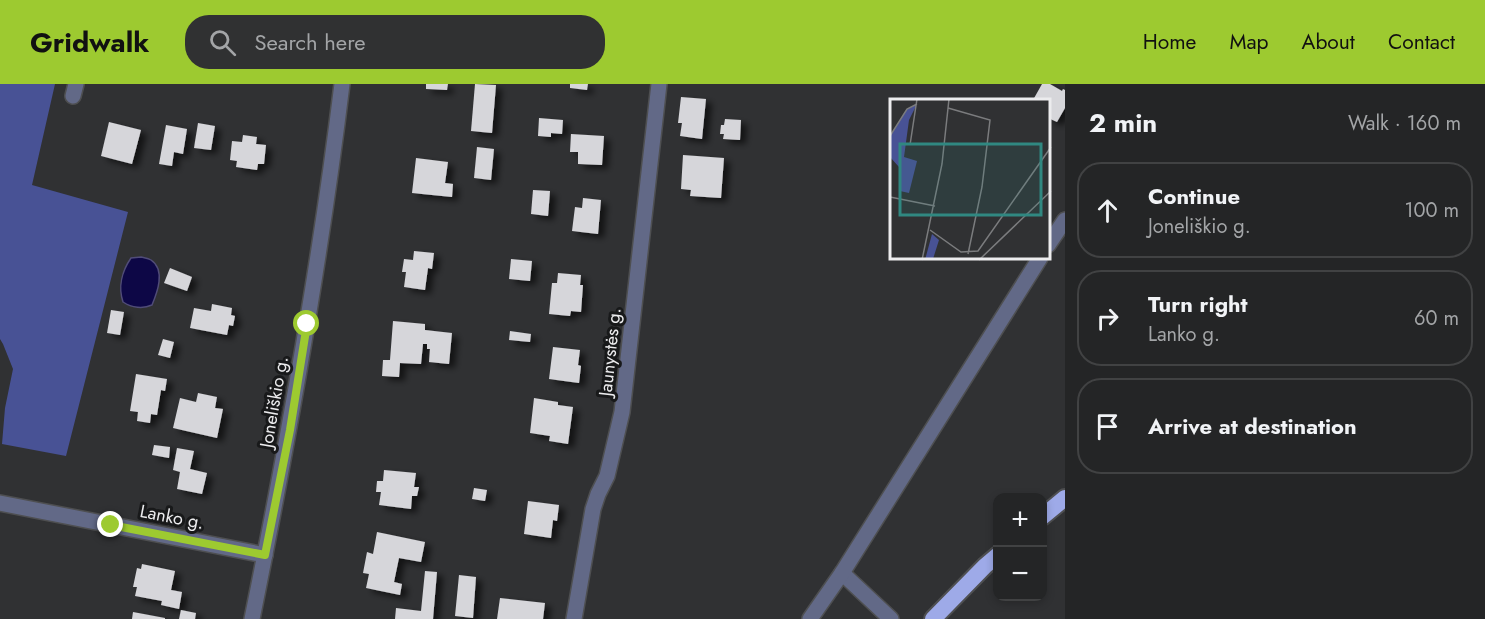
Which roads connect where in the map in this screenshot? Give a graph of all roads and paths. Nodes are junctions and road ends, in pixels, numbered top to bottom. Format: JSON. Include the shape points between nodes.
{"nodes":[{"id":1,"x":342,"y":84,"type":"edge"},
{"id":2,"x":659,"y":84,"type":"edge"},
{"id":3,"x":1065,"y":220,"type":"edge"},
{"id":4,"x":1052,"y":239,"type":"edge"},
{"id":5,"x":1039,"y":260,"type":"edge"},
{"id":6,"x":1065,"y":498,"type":"edge"},
{"id":7,"x":0,"y":503,"type":"edge"},
{"id":8,"x":1047,"y":513,"type":"edge"},
{"id":9,"x":265,"y":555,"type":"junction"},
{"id":10,"x":993,"y":560,"type":"edge"},
{"id":11,"x":842,"y":573,"type":"junction"},
{"id":12,"x":252,"y":619,"type":"edge"},
{"id":13,"x":574,"y":619,"type":"edge"},
{"id":14,"x":810,"y":619,"type":"edge"},
{"id":15,"x":891,"y":619,"type":"edge"},
{"id":16,"x":933,"y":619,"type":"edge"}],
"edges":[{"from":1,"to":9,"type":"street","name":"Joneliškio g.","via":[[290,430]]},
{"from":2,"to":13,"type":"street","name":"Jaunystės g.","via":[[622,412],[607,476],[593,509]]},
{"from":3,"to":4,"type":"street"},
{"from":5,"to":11,"type":"street"},
{"from":6,"to":8,"type":"highway"},
{"from":7,"to":9,"type":"street","name":"Lanko g."},
{"from":9,"to":12,"type":"street","name":"Joneliškio g."},
{"from":10,"to":16,"type":"highway"},
{"from":11,"to":14,"type":"street"},
{"from":11,"to":15,"type":"street"}]}
